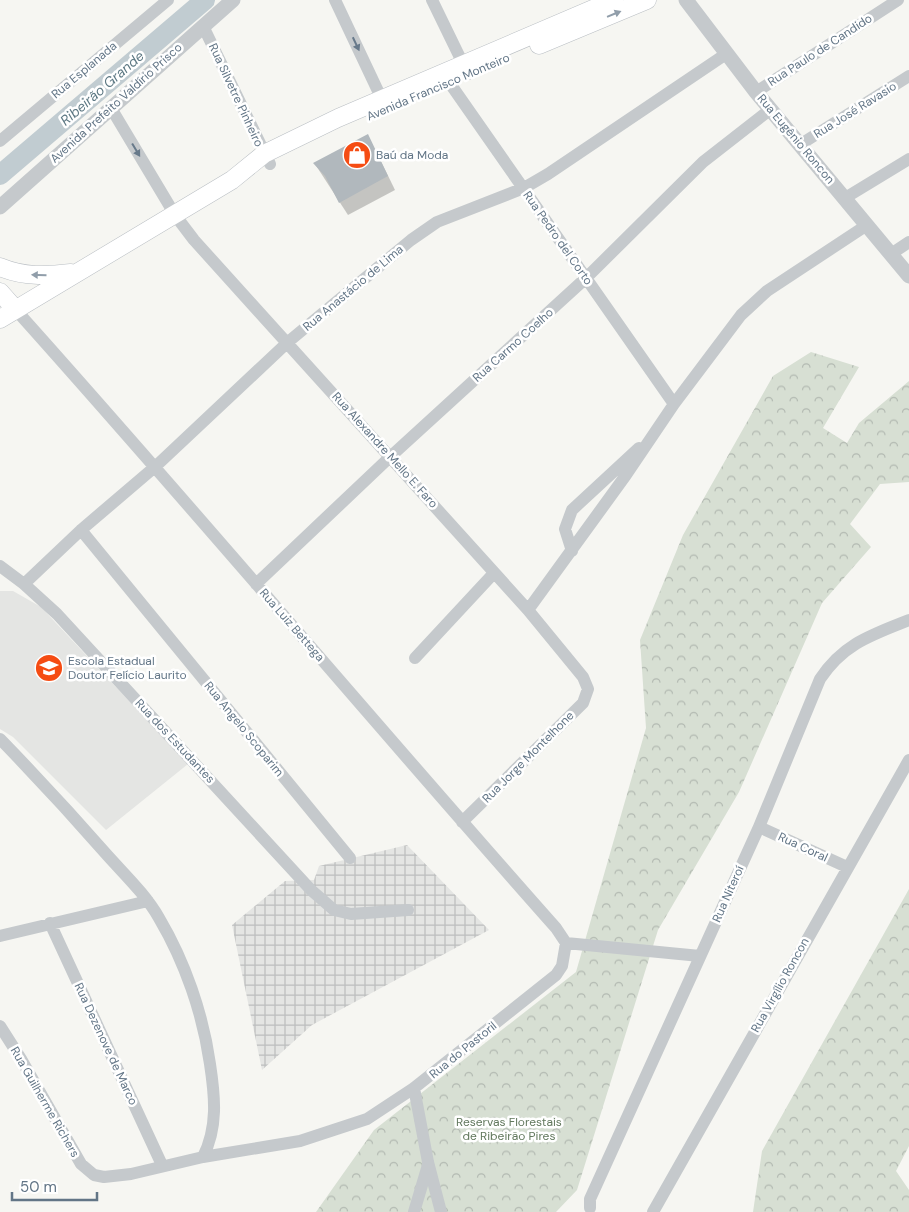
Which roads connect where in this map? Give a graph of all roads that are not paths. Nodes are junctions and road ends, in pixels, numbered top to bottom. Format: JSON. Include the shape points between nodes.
{"nodes":[{"id":1,"x":168,"y":0,"type":"edge"},
{"id":2,"x":233,"y":0,"type":"edge"},
{"id":3,"x":335,"y":0,"type":"edge"},
{"id":4,"x":432,"y":0,"type":"edge"},
{"id":5,"x":614,"y":0,"type":"edge"},
{"id":6,"x":647,"y":0,"type":"edge"},
{"id":7,"x":686,"y":0,"type":"edge"},
{"id":8,"x":898,"y":0,"type":"edge"},
{"id":9,"x":881,"y":4,"type":"edge"},
{"id":10,"x":203,"y":26,"type":"junction"},
{"id":11,"x":726,"y":54,"type":"junction"},
{"id":12,"x":466,"y":69,"type":"junction"},
{"id":13,"x":909,"y":76,"type":"edge"},
{"id":14,"x":445,"y":77,"type":"junction"},
{"id":15,"x":756,"y":92,"type":"junction"},
{"id":16,"x":384,"y":103,"type":"junction"},
{"id":17,"x":111,"y":108,"type":"junction"},
{"id":18,"x":771,"y":110,"type":"junction"},
{"id":19,"x":0,"y":141,"type":"edge"},
{"id":20,"x":801,"y":144,"type":"junction"},
{"id":21,"x":909,"y":158,"type":"edge"},
{"id":22,"x":267,"y":159,"type":"junction"},
{"id":23,"x":524,"y":188,"type":"junction"},
{"id":24,"x":846,"y":198,"type":"junction"},
{"id":25,"x":0,"y":207,"type":"edge"},
{"id":26,"x":175,"y":215,"type":"junction"},
{"id":27,"x":867,"y":225,"type":"junction"},
{"id":28,"x":909,"y":242,"type":"edge"},
{"id":29,"x":891,"y":254,"type":"junction"},
{"id":30,"x":0,"y":267,"type":"edge"},
{"id":31,"x":79,"y":272,"type":"junction"},
{"id":32,"x":909,"y":276,"type":"edge"},
{"id":33,"x":586,"y":278,"type":"junction"},
{"id":34,"x":0,"y":292,"type":"edge"},
{"id":35,"x":15,"y":309,"type":"junction"},
{"id":36,"x":0,"y":319,"type":"edge"},
{"id":37,"x":288,"y":342,"type":"junction"},
{"id":38,"x":674,"y":404,"type":"junction"},
{"id":39,"x":649,"y":440,"type":"junction"},
{"id":40,"x":390,"y":457,"type":"junction"},
{"id":41,"x":156,"y":466,"type":"junction"},
{"id":42,"x":82,"y":530,"type":"junction"},
{"id":43,"x":572,"y":551,"type":"junction"},
{"id":44,"x":0,"y":566,"type":"edge"},
{"id":45,"x":494,"y":574,"type":"junction"},
{"id":46,"x":24,"y":584,"type":"junction"},
{"id":47,"x":256,"y":584,"type":"junction"},
{"id":48,"x":528,"y":610,"type":"junction"},
{"id":49,"x":909,"y":620,"type":"edge"},
{"id":50,"x":415,"y":658,"type":"dead end"},
{"id":51,"x":588,"y":689,"type":"joint"},
{"id":52,"x":0,"y":738,"type":"edge"},
{"id":53,"x":909,"y":760,"type":"edge"},
{"id":54,"x":462,"y":822,"type":"junction"},
{"id":55,"x":759,"y":827,"type":"junction"},
{"id":56,"x":350,"y":858,"type":"dead end"},
{"id":57,"x":847,"y":867,"type":"junction"},
{"id":58,"x":148,"y":901,"type":"junction"},
{"id":59,"x":408,"y":910,"type":"dead end"},
{"id":60,"x":50,"y":923,"type":"junction"},
{"id":61,"x":0,"y":936,"type":"edge"},
{"id":62,"x":566,"y":944,"type":"junction"},
{"id":63,"x":700,"y":956,"type":"junction"},
{"id":64,"x":0,"y":1026,"type":"edge"},
{"id":65,"x":414,"y":1088,"type":"junction"},
{"id":66,"x":203,"y":1157,"type":"junction"},
{"id":67,"x":428,"y":1162,"type":"junction"},
{"id":68,"x":162,"y":1165,"type":"junction"},
{"id":69,"x":94,"y":1175,"type":"joint"},
{"id":70,"x":590,"y":1208,"type":"dead end"},
{"id":71,"x":414,"y":1212,"type":"edge"},
{"id":72,"x":441,"y":1212,"type":"edge"},
{"id":73,"x":653,"y":1212,"type":"edge"}],
"edges":[{"from":1,"to":19,"type":"street","name":"Rua Esplanada"},
{"from":2,"to":10,"type":"street","name":"Avenida Prefeito Valdírio Prisco"},
{"from":3,"to":16,"type":"street","one_way":true},
{"from":4,"to":12,"type":"street"},
{"from":5,"to":12,"type":"main road","name":"Avenida Francisco Monteiro"},
{"from":12,"to":6,"type":"main road","name":"Avenida Francisco Monteiro","one_way":true},
{"from":7,"to":11,"type":"street","name":"Rua Eugênio Roncon"},
{"from":8,"to":9,"type":"street","name":"Rua Paulo de Candido"},
{"from":9,"to":15,"type":"street","name":"Rua Paulo de Candido"},
{"from":10,"to":17,"type":"street","name":"Avenida Prefeito Valdírio Prisco"},
{"from":10,"to":22,"type":"street","name":"Rua Silvetre Pinheiro"},
{"from":11,"to":15,"type":"street","name":"Rua Eugênio Roncon"},
{"from":11,"to":23,"type":"street","name":"Rua Anastácio de Lima"},
{"from":12,"to":14,"type":"main road","name":"Avenida Francisco Monteiro"},
{"from":13,"to":20,"type":"street","name":"Rua José Ravasio"},
{"from":14,"to":16,"type":"main road","name":"Avenida Francisco Monteiro"},
{"from":14,"to":23,"type":"street","name":"Rua Pedro del Corto"},
{"from":15,"to":18,"type":"street","name":"Rua Eugênio Roncon"},
{"from":16,"to":22,"type":"main road","name":"Avenida Francisco Monteiro"},
{"from":17,"to":25,"type":"street","name":"Avenida Prefeito Valdírio Prisco"},
{"from":17,"to":26,"type":"street","name":"Rua Alexandre Mello E. Faro","one_way":true},
{"from":18,"to":20,"type":"street","name":"Rua Eugênio Roncon"},
{"from":18,"to":33,"type":"street","name":"Rua Carmo Coelho","via":[[703,162]]},
{"from":20,"to":24,"type":"street","name":"Rua Eugênio Roncon"},
{"from":21,"to":24,"type":"street"},
{"from":22,"to":26,"type":"main road","name":"Avenida Francisco Monteiro"},
{"from":23,"to":33,"type":"street","name":"Rua Pedro del Corto"},
{"from":23,"to":37,"type":"street","name":"Rua Anastácio de Lima","via":[[424,230]]},
{"from":24,"to":27,"type":"street","name":"Rua Eugênio Roncon"},
{"from":26,"to":31,"type":"main road","name":"Avenida Francisco Monteiro"},
{"from":26,"to":37,"type":"street","name":"Rua Alexandre Mello E. Faro"},
{"from":27,"to":29,"type":"street","name":"Rua Eugênio Roncon"},
{"from":27,"to":38,"type":"street","via":[[752,303]]},
{"from":28,"to":29,"type":"street"},
{"from":29,"to":32,"type":"street","name":"Rua Eugênio Roncon"},
{"from":31,"to":30,"type":"main road","one_way":true,"via":[[34,275],[14,273]]},
{"from":31,"to":35,"type":"main road","name":"Avenida Francisco Monteiro"},
{"from":33,"to":38,"type":"street","name":"Rua Pedro del Corto"},
{"from":33,"to":40,"type":"street","name":"Rua Carmo Coelho"},
{"from":34,"to":35,"type":"main road"},
{"from":35,"to":36,"type":"main road","name":"Avenida Francisco Monteiro"},
{"from":35,"to":41,"type":"street","name":"Rua Luiz Bettega"},
{"from":37,"to":40,"type":"street","name":"Rua Alexandre Mello E. Faro"},
{"from":37,"to":41,"type":"street","name":"Rua Anastácio de Lima"},
{"from":38,"to":39,"type":"street"},
{"from":39,"to":43,"type":"street"},
{"from":39,"to":43,"type":"street","via":[[572,510],[565,529]]},
{"from":40,"to":45,"type":"street","name":"Rua Alexandre Mello E. Faro"},
{"from":40,"to":47,"type":"street","name":"Rua Carmo Coelho"},
{"from":41,"to":42,"type":"street","name":"Rua Anastácio de Lima"},
{"from":41,"to":47,"type":"street","name":"Rua Luiz Bettega"},
{"from":42,"to":46,"type":"street","name":"Rua Anastácio de Lima"},
{"from":42,"to":56,"type":"street","name":"Rua Angelo Scoparim"},
{"from":43,"to":48,"type":"street"},
{"from":44,"to":46,"type":"street","name":"Rua dos Estudantes"},
{"from":45,"to":48,"type":"street","name":"Rua Alexandre Mello E. Faro"},
{"from":45,"to":50,"type":"street"},
{"from":46,"to":59,"type":"street","name":"Rua dos Estudantes","via":[[57,614],[334,910],[351,914]]},
{"from":47,"to":54,"type":"street","name":"Rua Luiz Bettega"},
{"from":48,"to":51,"type":"street","name":"Rua Alexandre Mello E. Faro","via":[[578,668]]},
{"from":49,"to":55,"type":"street","name":"Rua Niteroí","via":[[847,648],[831,662],[810,700]]},
{"from":51,"to":54,"type":"street","name":"Rua Jorge Montelhone","via":[[582,703]]},
{"from":52,"to":58,"type":"street"},
{"from":53,"to":57,"type":"street","name":"Rua Virgílio Roncon"},
{"from":54,"to":62,"type":"street","name":"Rua Luiz Bettega","via":[[556,928]]},
{"from":55,"to":57,"type":"street","name":"Rua Coral"},
{"from":55,"to":63,"type":"street","name":"Rua Niteroí"},
{"from":57,"to":73,"type":"street","name":"Rua Virgílio Roncon"},
{"from":58,"to":60,"type":"street"},
{"from":58,"to":66,"type":"street","via":[[182,964],[204,1032],[215,1108],[212,1134]]},
{"from":60,"to":61,"type":"street"},
{"from":60,"to":68,"type":"street","name":"Rua Dezenove de Marco"},
{"from":62,"to":63,"type":"street"},
{"from":62,"to":65,"type":"street","name":"Rua do Pastoril","via":[[562,966],[556,975]]},
{"from":63,"to":70,"type":"street","name":"Rua Niteroí","via":[[590,1199]]},
{"from":64,"to":69,"type":"street","name":"Rua Guilherme Richers","via":[[82,1164]]},
{"from":65,"to":66,"type":"street","name":"Rua do Pastoril","via":[[367,1119],[300,1141]]},
{"from":65,"to":67,"type":"street"},
{"from":66,"to":68,"type":"street","name":"Rua do Pastoril"},
{"from":67,"to":71,"type":"street"},
{"from":67,"to":72,"type":"street"},
{"from":68,"to":69,"type":"street","name":"Rua do Pastoril","via":[[131,1174]]}]}
